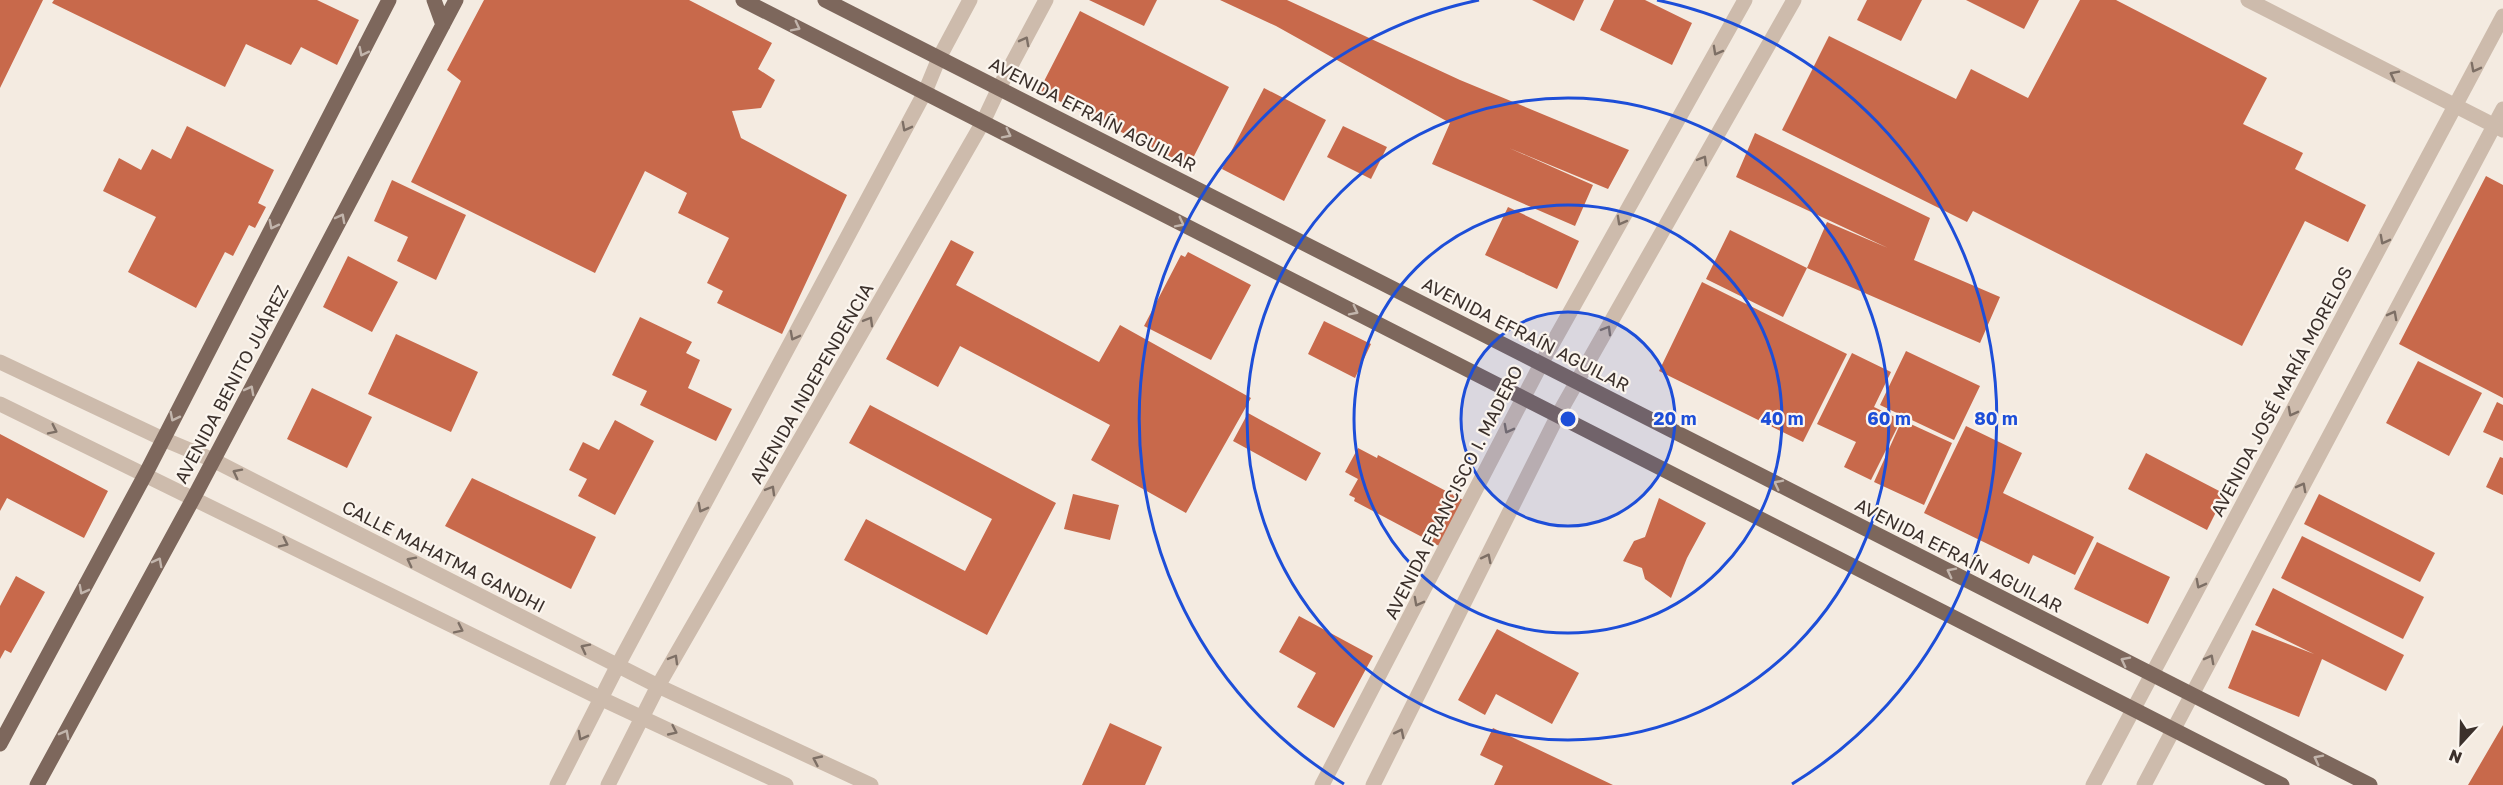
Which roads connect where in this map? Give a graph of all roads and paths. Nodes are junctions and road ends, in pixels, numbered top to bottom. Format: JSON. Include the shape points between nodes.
{"nodes":[{"id":1,"x":389,"y":0,"type":"edge"},
{"id":2,"x":434,"y":0,"type":"edge"},
{"id":3,"x":456,"y":0,"type":"edge"},
{"id":4,"x":743,"y":0,"type":"edge"},
{"id":5,"x":825,"y":0,"type":"edge"},
{"id":6,"x":970,"y":0,"type":"edge"},
{"id":7,"x":1046,"y":0,"type":"edge"},
{"id":8,"x":1745,"y":0,"type":"edge"},
{"id":9,"x":1794,"y":0,"type":"edge"},
{"id":10,"x":2248,"y":0,"type":"edge"},
{"id":11,"x":2503,"y":16,"type":"edge"},
{"id":12,"x":443,"y":25,"type":"junction"},
{"id":13,"x":939,"y":58,"type":"junction"},
{"id":14,"x":999,"y":88,"type":"junction"},
{"id":15,"x":925,"y":92,"type":"junction"},
{"id":16,"x":2455,"y":107,"type":"junction"},
{"id":17,"x":2503,"y":109,"type":"edge"},
{"id":18,"x":983,"y":122,"type":"junction"},
{"id":19,"x":2499,"y":128,"type":"edge"},
{"id":20,"x":0,"y":362,"type":"edge"},
{"id":21,"x":1542,"y":364,"type":"junction"},
{"id":22,"x":1577,"y":382,"type":"junction"},
{"id":23,"x":1525,"y":398,"type":"junction"},
{"id":24,"x":0,"y":404,"type":"edge"},
{"id":25,"x":1558,"y":415,"type":"junction"},
{"id":26,"x":163,"y":439,"type":"junction"},
{"id":27,"x":213,"y":460,"type":"junction"},
{"id":28,"x":145,"y":475,"type":"junction"},
{"id":29,"x":193,"y":499,"type":"junction"},
{"id":30,"x":618,"y":664,"type":"junction"},
{"id":31,"x":2152,"y":674,"type":"junction"},
{"id":32,"x":658,"y":686,"type":"junction"},
{"id":33,"x":2191,"y":694,"type":"junction"},
{"id":34,"x":602,"y":699,"type":"junction"},
{"id":35,"x":2133,"y":709,"type":"junction"},
{"id":36,"x":643,"y":717,"type":"junction"},
{"id":37,"x":2173,"y":729,"type":"junction"},
{"id":38,"x":0,"y":744,"type":"edge"},
{"id":39,"x":37,"y":785,"type":"edge"},
{"id":40,"x":556,"y":785,"type":"edge"},
{"id":41,"x":608,"y":785,"type":"edge"},
{"id":42,"x":786,"y":785,"type":"edge"},
{"id":43,"x":870,"y":785,"type":"edge"},
{"id":44,"x":1322,"y":785,"type":"edge"},
{"id":45,"x":1373,"y":785,"type":"edge"},
{"id":46,"x":2093,"y":785,"type":"edge"},
{"id":47,"x":2144,"y":785,"type":"edge"},
{"id":48,"x":2282,"y":785,"type":"edge"},
{"id":49,"x":2370,"y":785,"type":"edge"}],
"edges":[{"from":1,"to":26,"type":"main road","name":"AVENIDA BENITO JUÁREZ","one_way":true},
{"from":2,"to":12,"type":"main road"},
{"from":3,"to":12,"type":"main road","name":"AVENIDA BENITO JUÁREZ"},
{"from":4,"to":15,"type":"main road","one_way":true},
{"from":5,"to":13,"type":"main road","name":"AVENIDA EFRAÍN AGUILAR"},
{"from":6,"to":13,"type":"street","name":"AVENIDA INDEPENDENCIA"},
{"from":14,"to":7,"type":"street","name":"AVENIDA INDEPENDENCIA","one_way":true},
{"from":8,"to":21,"type":"street","name":"AVENIDA FRANCISCO I. MADERO","one_way":true},
{"from":22,"to":9,"type":"street","one_way":true},
{"from":16,"to":10,"type":"street","one_way":true},
{"from":11,"to":16,"type":"street","name":"AVENIDA JOSÉ MARÍA MORELOS","one_way":true},
{"from":27,"to":12,"type":"main road","name":"AVENIDA BENITO JUÁREZ","one_way":true},
{"from":13,"to":14,"type":"main road","name":"AVENIDA EFRAÍN AGUILAR"},
{"from":13,"to":15,"type":"street","name":"AVENIDA INDEPENDENCIA"},
{"from":14,"to":18,"type":"street","name":"AVENIDA INDEPENDENCIA"},
{"from":14,"to":21,"type":"main road","name":"AVENIDA EFRAÍN AGUILAR"},
{"from":15,"to":18,"type":"main road"},
{"from":15,"to":30,"type":"street","name":"AVENIDA INDEPENDENCIA","one_way":true},
{"from":16,"to":19,"type":"street"},
{"from":16,"to":31,"type":"street","name":"AVENIDA JOSÉ MARÍA MORELOS","one_way":true},
{"from":17,"to":19,"type":"street"},
{"from":18,"to":23,"type":"main road","one_way":true},
{"from":32,"to":18,"type":"street","name":"AVENIDA INDEPENDENCIA","one_way":true},
{"from":33,"to":19,"type":"street","one_way":true},
{"from":20,"to":26,"type":"street","name":"CALLE MAHATMA GANDHI"},
{"from":21,"to":22,"type":"main road","name":"AVENIDA EFRAÍN AGUILAR"},
{"from":21,"to":23,"type":"street","name":"AVENIDA FRANCISCO I. MADERO"},
{"from":22,"to":25,"type":"street"},
{"from":31,"to":22,"type":"main road","name":"AVENIDA EFRAÍN AGUILAR","one_way":true},
{"from":23,"to":25,"type":"main road"},
{"from":23,"to":44,"type":"street","name":"AVENIDA FRANCISCO I. MADERO","one_way":true},
{"from":24,"to":28,"type":"street","one_way":true},
{"from":25,"to":35,"type":"main road"},
{"from":45,"to":25,"type":"street","one_way":true},
{"from":26,"to":27,"type":"street","name":"CALLE MAHATMA GANDHI"},
{"from":26,"to":28,"type":"main road","name":"AVENIDA BENITO JUÁREZ"},
{"from":27,"to":29,"type":"main road","name":"AVENIDA BENITO JUÁREZ"},
{"from":30,"to":27,"type":"street","name":"CALLE MAHATMA GANDHI","one_way":true},
{"from":28,"to":29,"type":"street"},
{"from":28,"to":38,"type":"main road","name":"AVENIDA BENITO JUÁREZ","one_way":true},
{"from":29,"to":34,"type":"street","one_way":true},
{"from":39,"to":29,"type":"main road","name":"AVENIDA BENITO JUÁREZ","one_way":true},
{"from":30,"to":32,"type":"street","name":"CALLE MAHATMA GANDHI"},
{"from":30,"to":34,"type":"street","name":"AVENIDA INDEPENDENCIA"},
{"from":31,"to":33,"type":"main road","name":"AVENIDA EFRAÍN AGUILAR"},
{"from":31,"to":35,"type":"street","name":"AVENIDA JOSÉ MARÍA MORELOS"},
{"from":32,"to":36,"type":"street","name":"AVENIDA INDEPENDENCIA"},
{"from":43,"to":32,"type":"street","name":"CALLE MAHATMA GANDHI","one_way":true},
{"from":33,"to":37,"type":"street"},
{"from":49,"to":33,"type":"main road","name":"AVENIDA EFRAÍN AGUILAR","one_way":true},
{"from":34,"to":36,"type":"street"},
{"from":34,"to":40,"type":"street","name":"AVENIDA INDEPENDENCIA","one_way":true},
{"from":35,"to":37,"type":"main road"},
{"from":35,"to":46,"type":"street","name":"AVENIDA JOSÉ MARÍA MORELOS"},
{"from":36,"to":41,"type":"street","name":"AVENIDA INDEPENDENCIA"},
{"from":36,"to":42,"type":"street","one_way":true},
{"from":37,"to":47,"type":"street"},
{"from":37,"to":48,"type":"main road"}]}
